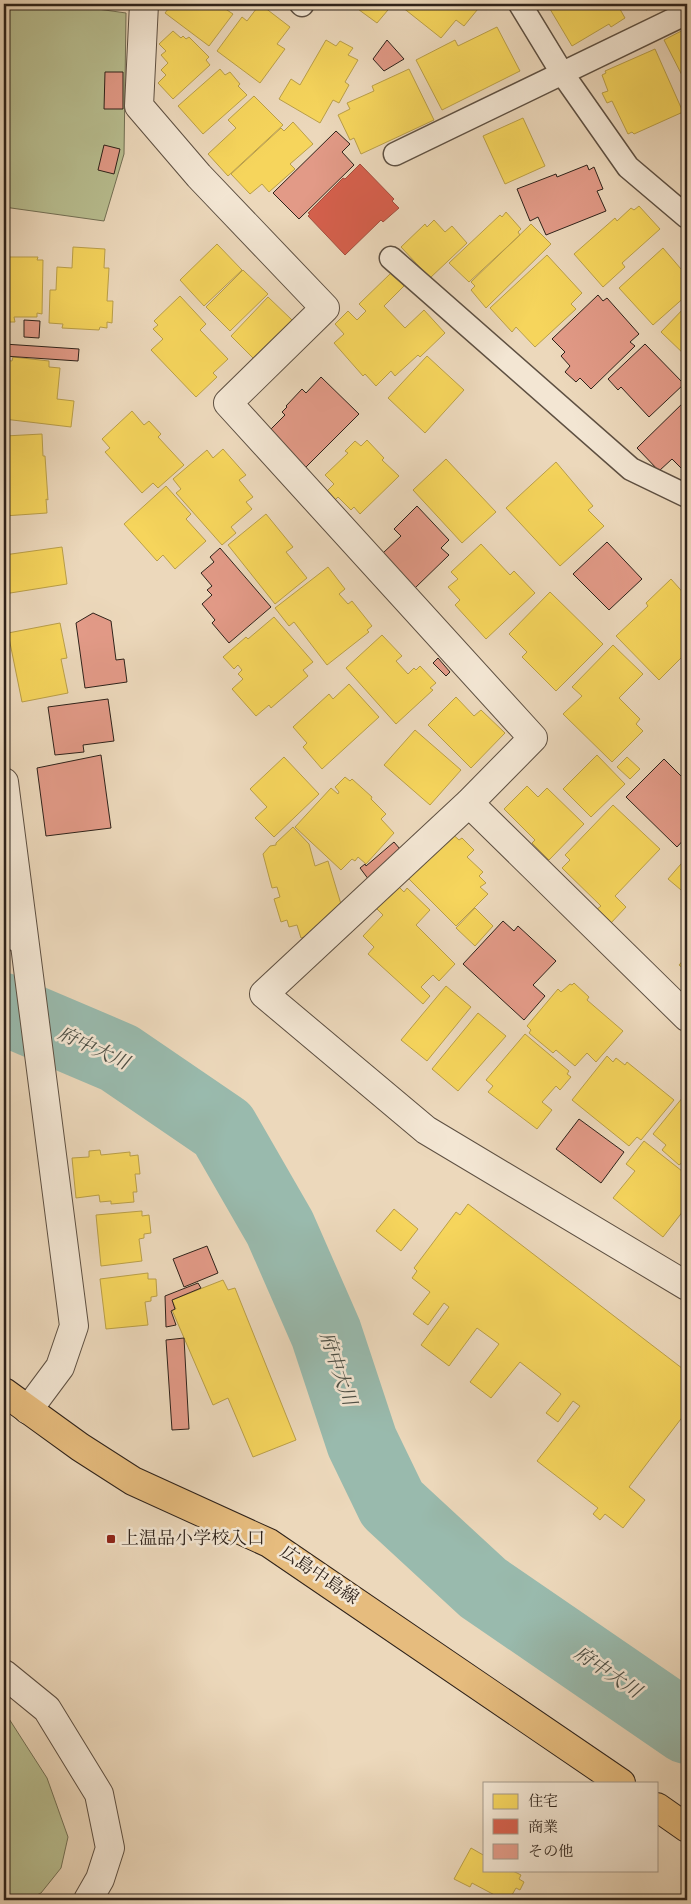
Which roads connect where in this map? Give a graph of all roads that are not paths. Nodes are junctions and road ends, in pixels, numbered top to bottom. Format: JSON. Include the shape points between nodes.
{"nodes":[{"id":1,"x":144,"y":4,"type":"edge"},
{"id":2,"x":520,"y":4,"type":"edge"},
{"id":3,"x":687,"y":13,"type":"edge"},
{"id":4,"x":562,"y":73,"type":"junction"},
{"id":5,"x":395,"y":154,"type":"dead end"},
{"id":6,"x":687,"y":217,"type":"edge"},
{"id":7,"x":391,"y":258,"type":"dead end"},
{"id":8,"x":687,"y":496,"type":"edge"},
{"id":9,"x":4,"y":782,"type":"edge"},
{"id":10,"x":469,"y":803,"type":"junction"},
{"id":11,"x":19,"y":949,"type":"edge"},
{"id":12,"x":687,"y":1017,"type":"edge"},
{"id":13,"x":687,"y":1286,"type":"edge"},
{"id":14,"x":4,"y":1392,"type":"edge"},
{"id":15,"x":28,"y":1410,"type":"junction"},
{"id":16,"x":4,"y":1674,"type":"edge"},
{"id":17,"x":620,"y":1782,"type":"edge"},
{"id":18,"x":658,"y":1808,"type":"edge"},
{"id":19,"x":687,"y":1828,"type":"edge"},
{"id":20,"x":88,"y":1900,"type":"edge"}],
"edges":[{"from":1,"to":10,"type":"street","via":[[139,106],[199,176],[325,308],[228,403],[534,738]]},
{"from":2,"to":4,"type":"lane"},
{"from":3,"to":4,"type":"lane"},
{"from":4,"to":5,"type":"lane"},
{"from":4,"to":6,"type":"lane","via":[[628,167]]},
{"from":7,"to":8,"type":"lane","via":[[631,469]]},
{"from":9,"to":11,"type":"street"},
{"from":10,"to":12,"type":"street"},
{"from":10,"to":13,"type":"street","via":[[264,994],[426,1130]]},
{"from":11,"to":15,"type":"street","via":[[49,1124],[74,1326],[60,1366]]},
{"from":14,"to":15,"type":"main road","name":"広島中島線"},
{"from":15,"to":17,"type":"main road","name":"広島中島線","via":[[133,1481],[269,1543]]},
{"from":16,"to":20,"type":"street","via":[[47,1708],[99,1794],[110,1848],[100,1879]]},
{"from":18,"to":19,"type":"main road"}]}
